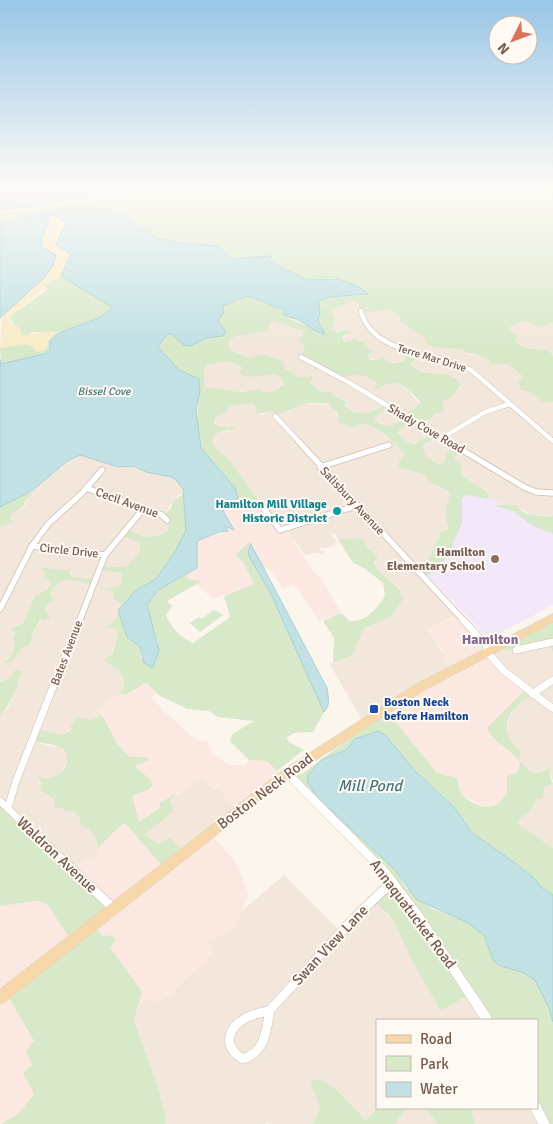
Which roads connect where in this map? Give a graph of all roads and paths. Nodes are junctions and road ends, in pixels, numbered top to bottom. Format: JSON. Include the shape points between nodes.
{"nodes":[{"id":1,"x":361,"y":311,"type":"dead end"},
{"id":2,"x":301,"y":357,"type":"dead end"},
{"id":3,"x":510,"y":404,"type":"junction"},
{"id":4,"x":275,"y":416,"type":"dead end"},
{"id":5,"x":442,"y":438,"type":"junction"},
{"id":6,"x":553,"y":441,"type":"edge"},
{"id":7,"x":389,"y":445,"type":"dead end"},
{"id":8,"x":320,"y":467,"type":"junction"},
{"id":9,"x":102,"y":470,"type":"dead end"},
{"id":10,"x":86,"y":488,"type":"junction"},
{"id":11,"x":553,"y":493,"type":"edge"},
{"id":12,"x":260,"y":504,"type":"dead end"},
{"id":13,"x":356,"y":506,"type":"junction"},
{"id":14,"x":144,"y":508,"type":"junction"},
{"id":15,"x":167,"y":520,"type":"dead end"},
{"id":16,"x":32,"y":546,"type":"junction"},
{"id":17,"x":105,"y":555,"type":"junction"},
{"id":18,"x":0,"y":609,"type":"edge"},
{"id":19,"x":553,"y":618,"type":"edge"},
{"id":20,"x":553,"y":642,"type":"edge"},
{"id":21,"x":516,"y":650,"type":"dead end"},
{"id":22,"x":488,"y":653,"type":"junction"},
{"id":23,"x":553,"y":680,"type":"edge"},
{"id":24,"x":532,"y":694,"type":"junction"},
{"id":25,"x":553,"y":709,"type":"edge"},
{"id":26,"x":287,"y":773,"type":"junction"},
{"id":27,"x":0,"y":801,"type":"edge"},
{"id":28,"x":8,"y":808,"type":"junction"},
{"id":29,"x":392,"y":882,"type":"junction"},
{"id":30,"x":113,"y":908,"type":"junction"},
{"id":31,"x":0,"y":997,"type":"edge"},
{"id":32,"x":270,"y":1010,"type":"junction"},
{"id":33,"x":486,"y":1019,"type":"edge"},
{"id":34,"x":536,"y":1109,"type":"edge"},
{"id":35,"x":544,"y":1124,"type":"edge"}],
"edges":[{"from":1,"to":3,"type":"street","name":"Terre Mar Drive","via":[[371,328],[391,345],[462,365]]},
{"from":2,"to":5,"type":"street","name":"Shady Cove Road"},
{"from":3,"to":5,"type":"street","via":[[485,412]]},
{"from":3,"to":6,"type":"street","name":"Terre Mar Drive"},
{"from":4,"to":8,"type":"street","name":"Salisbury Avenue"},
{"from":5,"to":11,"type":"street","name":"Shady Cove Road","via":[[524,487]]},
{"from":7,"to":8,"type":"street"},
{"from":8,"to":13,"type":"street","name":"Salisbury Avenue"},
{"from":9,"to":10,"type":"street"},
{"from":10,"to":14,"type":"street","name":"Cecil Avenue"},
{"from":10,"to":16,"type":"street","via":[[48,524]]},
{"from":12,"to":13,"type":"street","via":[[280,530]]},
{"from":13,"to":22,"type":"street","name":"Salisbury Avenue","via":[[470,627],[486,645]]},
{"from":14,"to":15,"type":"street","name":"Cecil Avenue"},
{"from":14,"to":17,"type":"street","name":"Bates Avenue"},
{"from":16,"to":17,"type":"street","name":"Circle Drive"},
{"from":16,"to":18,"type":"street"},
{"from":17,"to":28,"type":"street","name":"Bates Avenue"},
{"from":19,"to":22,"type":"main road","name":"Boston Neck Road"},
{"from":20,"to":21,"type":"street"},
{"from":22,"to":24,"type":"street","via":[[496,665]]},
{"from":22,"to":26,"type":"main road","name":"Boston Neck Road","via":[[419,688]]},
{"from":23,"to":24,"type":"street"},
{"from":24,"to":25,"type":"street"},
{"from":26,"to":29,"type":"street","name":"Annaquatucket Road"},
{"from":26,"to":30,"type":"main road","name":"Boston Neck Road"},
{"from":27,"to":28,"type":"street","name":"Waldron Avenue"},
{"from":28,"to":30,"type":"street","name":"Waldron Avenue"},
{"from":29,"to":32,"type":"street","name":"Swan View Lane","via":[[355,917]]},
{"from":29,"to":33,"type":"street","name":"Annaquatucket Road","via":[[418,915]]},
{"from":30,"to":31,"type":"main road","name":"Boston Neck Road"},
{"from":32,"to":32,"type":"street","name":"Swan View Lane","via":[[269,1028],[263,1045],[251,1056],[236,1058],[228,1044],[233,1029],[256,1012]]},
{"from":34,"to":35,"type":"street"}]}
